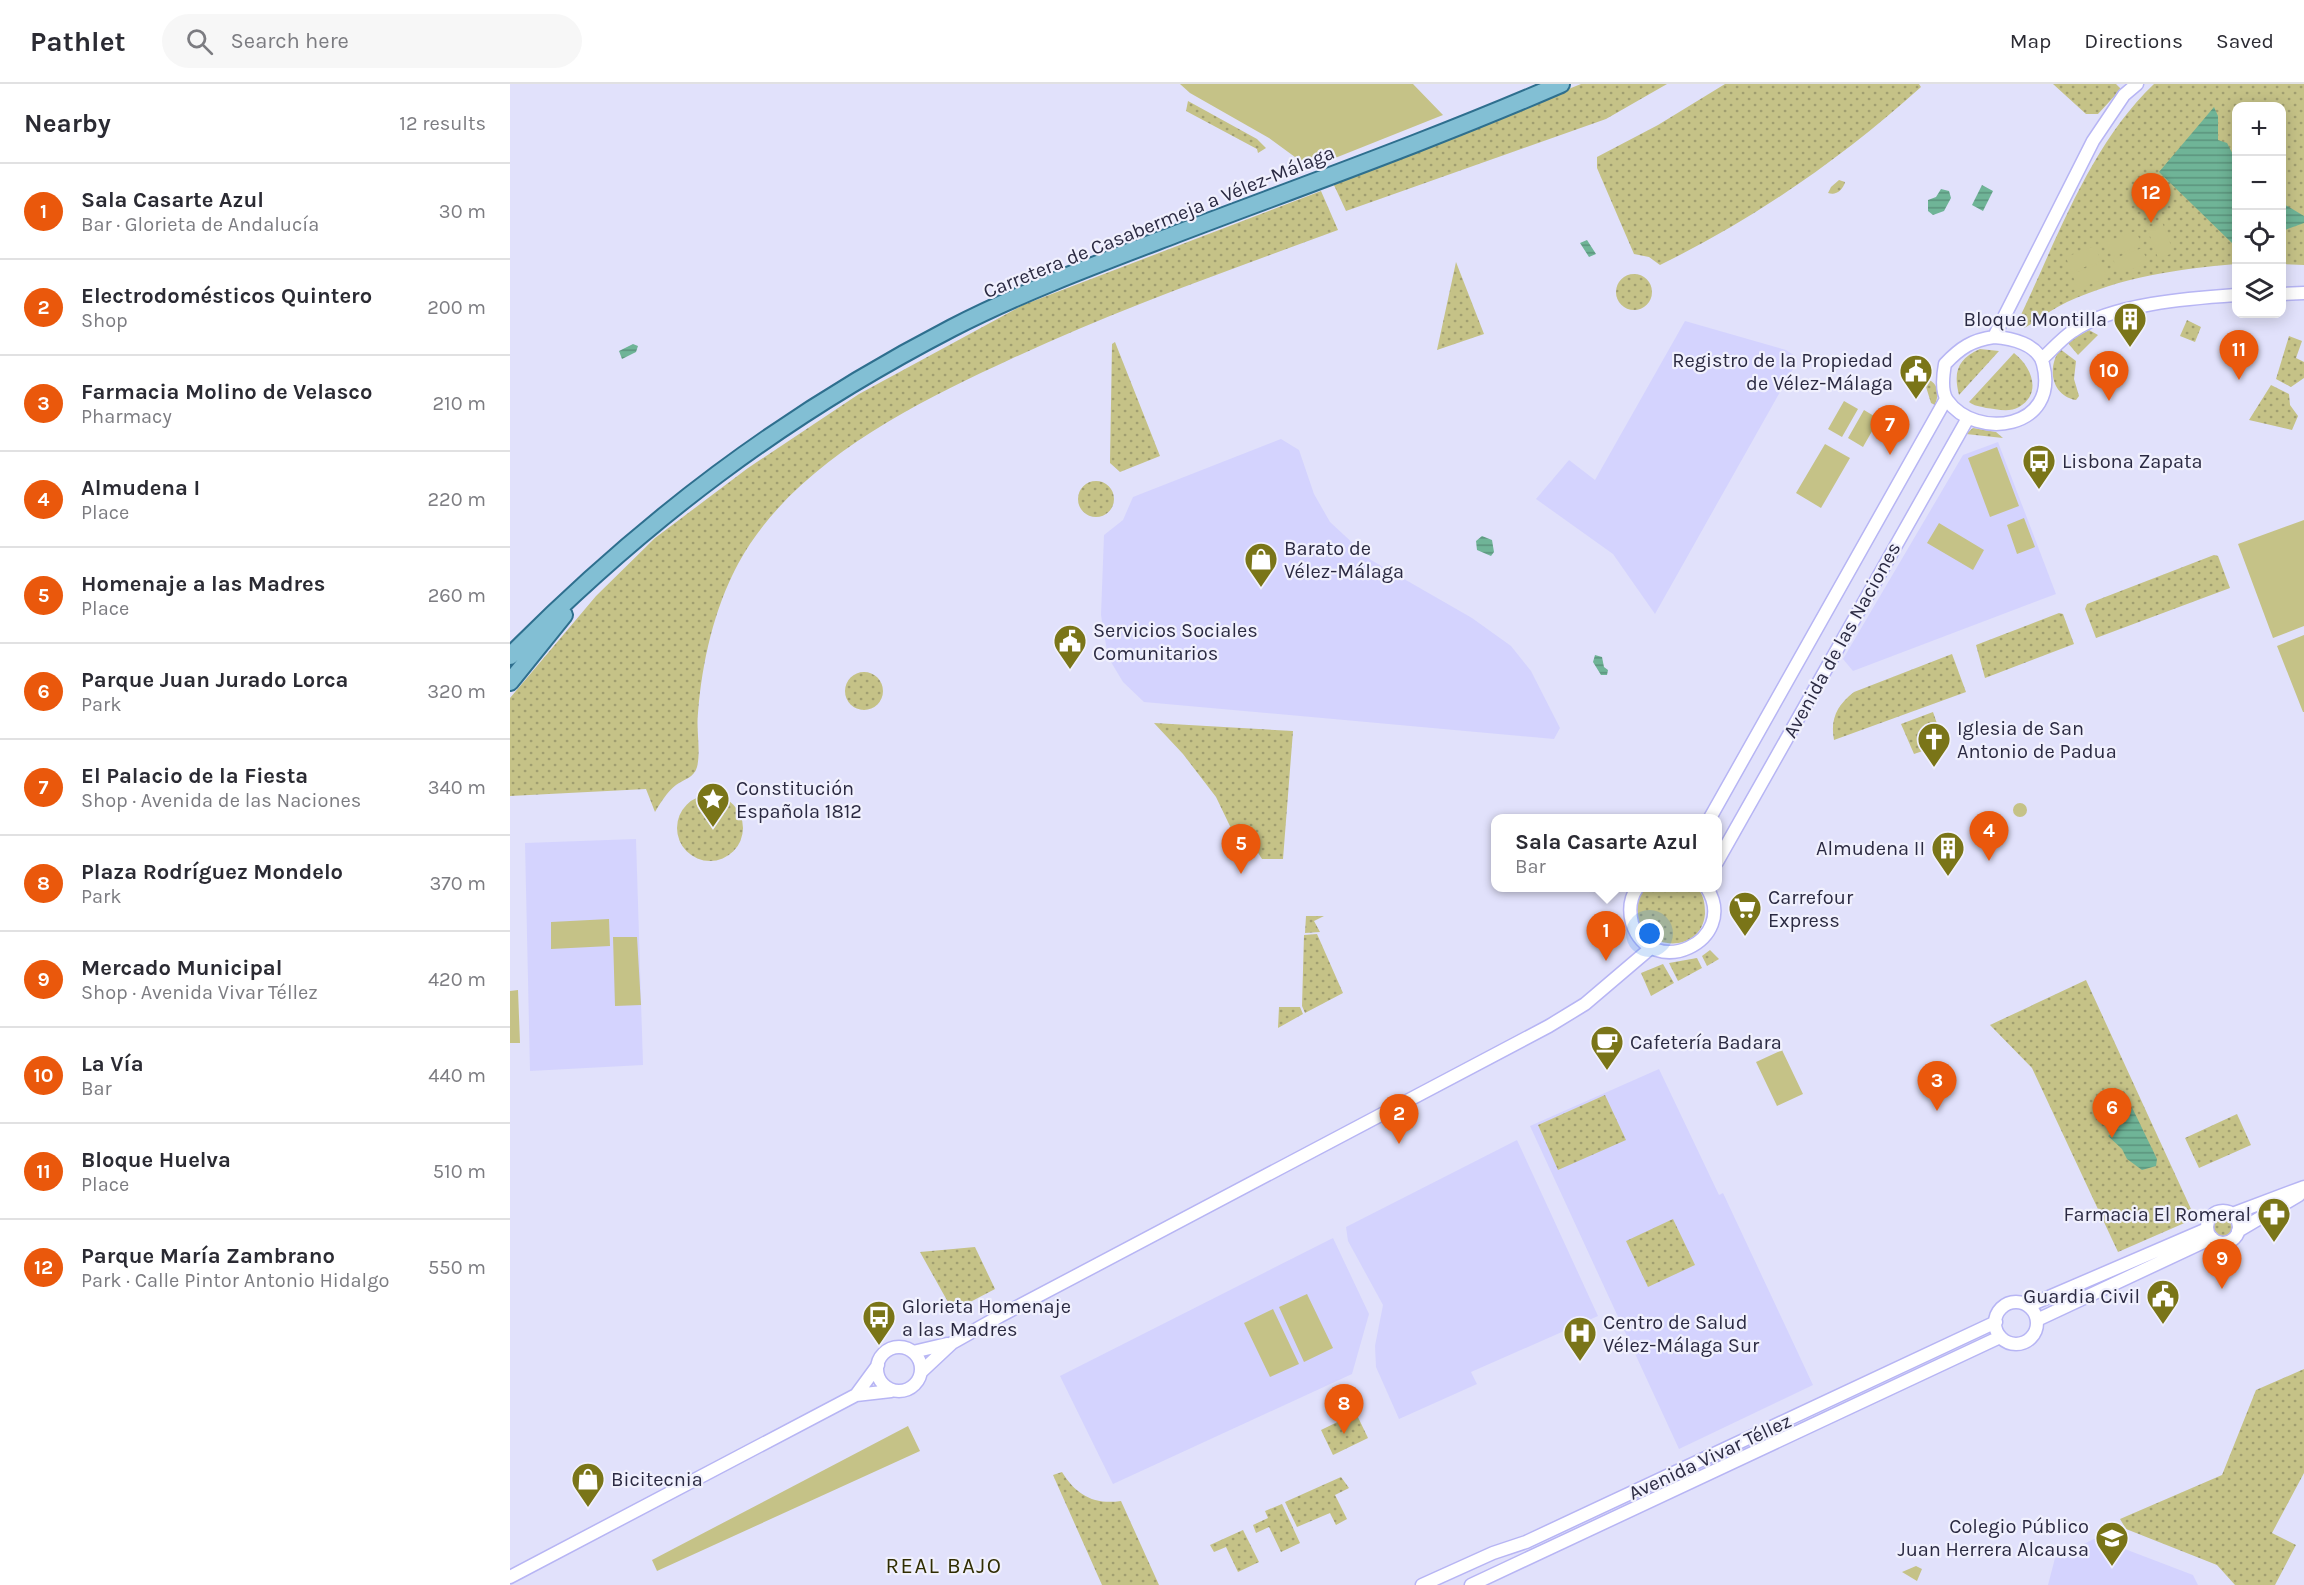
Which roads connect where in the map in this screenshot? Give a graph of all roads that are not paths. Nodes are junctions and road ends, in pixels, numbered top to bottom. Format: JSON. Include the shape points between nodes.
{"nodes":[{"id":1,"x":1561,"y":84,"type":"edge"},
{"id":2,"x":2137,"y":84,"type":"edge"},
{"id":3,"x":2304,"y":293,"type":"edge"},
{"id":4,"x":2286,"y":294,"type":"edge"},
{"id":5,"x":2232,"y":295,"type":"edge"},
{"id":6,"x":1994,"y":337,"type":"junction"},
{"id":7,"x":2042,"y":359,"type":"junction"},
{"id":8,"x":1946,"y":399,"type":"junction"},
{"id":9,"x":1968,"y":418,"type":"junction"},
{"id":10,"x":600,"y":570,"type":"junction"},
{"id":11,"x":562,"y":604,"type":"junction"},
{"id":12,"x":510,"y":642,"type":"edge"},
{"id":13,"x":510,"y":656,"type":"edge"},
{"id":14,"x":510,"y":682,"type":"edge"},
{"id":15,"x":1713,"y":814,"type":"edge"},
{"id":16,"x":1722,"y":853,"type":"edge"},
{"id":17,"x":1635,"y":892,"type":"edge"},
{"id":18,"x":1710,"y":892,"type":"edge"},
{"id":19,"x":1652,"y":947,"type":"junction"},
{"id":20,"x":2304,"y":1187,"type":"edge"},
{"id":21,"x":2304,"y":1191,"type":"edge"},
{"id":22,"x":2232,"y":1214,"type":"junction"},
{"id":23,"x":2238,"y":1231,"type":"junction"},
{"id":24,"x":2210,"y":1233,"type":"junction"},
{"id":25,"x":2028,"y":1306,"type":"junction"},
{"id":26,"x":2037,"y":1320,"type":"junction"},
{"id":27,"x":1995,"y":1322,"type":"junction"},
{"id":28,"x":2000,"y":1337,"type":"junction"},
{"id":29,"x":951,"y":1343,"type":"junction"},
{"id":30,"x":913,"y":1352,"type":"junction"},
{"id":31,"x":878,"y":1365,"type":"junction"},
{"id":32,"x":921,"y":1372,"type":"junction"},
{"id":33,"x":891,"y":1391,"type":"junction"},
{"id":34,"x":856,"y":1395,"type":"junction"},
{"id":35,"x":510,"y":1577,"type":"edge"},
{"id":36,"x":1422,"y":1585,"type":"edge"},
{"id":37,"x":1471,"y":1585,"type":"edge"}],
"edges":[{"from":1,"to":10,"type":"main road","name":"Carretera de Casabermeja a Vélez-Málaga","via":[[1446,133],[1052,282],[954,327],[856,380],[751,447]]},
{"from":2,"to":6,"type":"street","via":[[2124,95],[2093,141]]},
{"from":3,"to":4,"type":"street"},
{"from":5,"to":7,"type":"street","via":[[2177,299],[2104,315],[2073,330]]},
{"from":6,"to":7,"type":"street","via":[[2024,343]]},
{"from":6,"to":8,"type":"street","via":[[1977,339],[1961,347],[1945,364]]},
{"from":7,"to":9,"type":"street","via":[[2047,378],[2044,397],[2036,411],[2015,421]]},
{"from":8,"to":9,"type":"street"},
{"from":8,"to":15,"type":"street","name":"Avenida de las Naciones"},
{"from":9,"to":16,"type":"street","name":"Avenida de las Naciones"},
{"from":10,"to":11,"type":"main road","name":"Carretera de Casabermeja a Vélez-Málaga"},
{"from":10,"to":14,"type":"main road"},
{"from":11,"to":12,"type":"main road"},
{"from":11,"to":13,"type":"main road","name":"Carretera de Casabermeja a Vélez-Málaga"},
{"from":17,"to":19,"type":"street","via":[[1630,916],[1641,939]]},
{"from":18,"to":19,"type":"street","via":[[1712,923],[1698,943],[1676,952]]},
{"from":19,"to":29,"type":"street","via":[[1585,1004],[1549,1026]]},
{"from":20,"to":22,"type":"street"},
{"from":21,"to":23,"type":"street"},
{"from":22,"to":23,"type":"street"},
{"from":22,"to":24,"type":"street","via":[[2214,1214],[2209,1220]]},
{"from":23,"to":24,"type":"street","via":[[2225,1243]]},
{"from":24,"to":25,"type":"street"},
{"from":24,"to":26,"type":"street"},
{"from":25,"to":26,"type":"street"},
{"from":25,"to":27,"type":"street","via":[[2015,1302],[2006,1305]]},
{"from":26,"to":28,"type":"street","via":[[2032,1337],[2025,1342],[2014,1346]]},
{"from":27,"to":28,"type":"street"},
{"from":27,"to":36,"type":"street","name":"Avenida Vivar Téllez","via":[[1526,1542]]},
{"from":28,"to":37,"type":"street","name":"Avenida Vivar Téllez"},
{"from":29,"to":30,"type":"street"},
{"from":29,"to":32,"type":"street"},
{"from":30,"to":31,"type":"street","via":[[891,1349]]},
{"from":30,"to":32,"type":"street"},
{"from":31,"to":33,"type":"street","via":[[881,1382]]},
{"from":31,"to":34,"type":"street"},
{"from":32,"to":33,"type":"street","via":[[909,1389]]},
{"from":33,"to":34,"type":"street"},
{"from":34,"to":35,"type":"street"}]}
